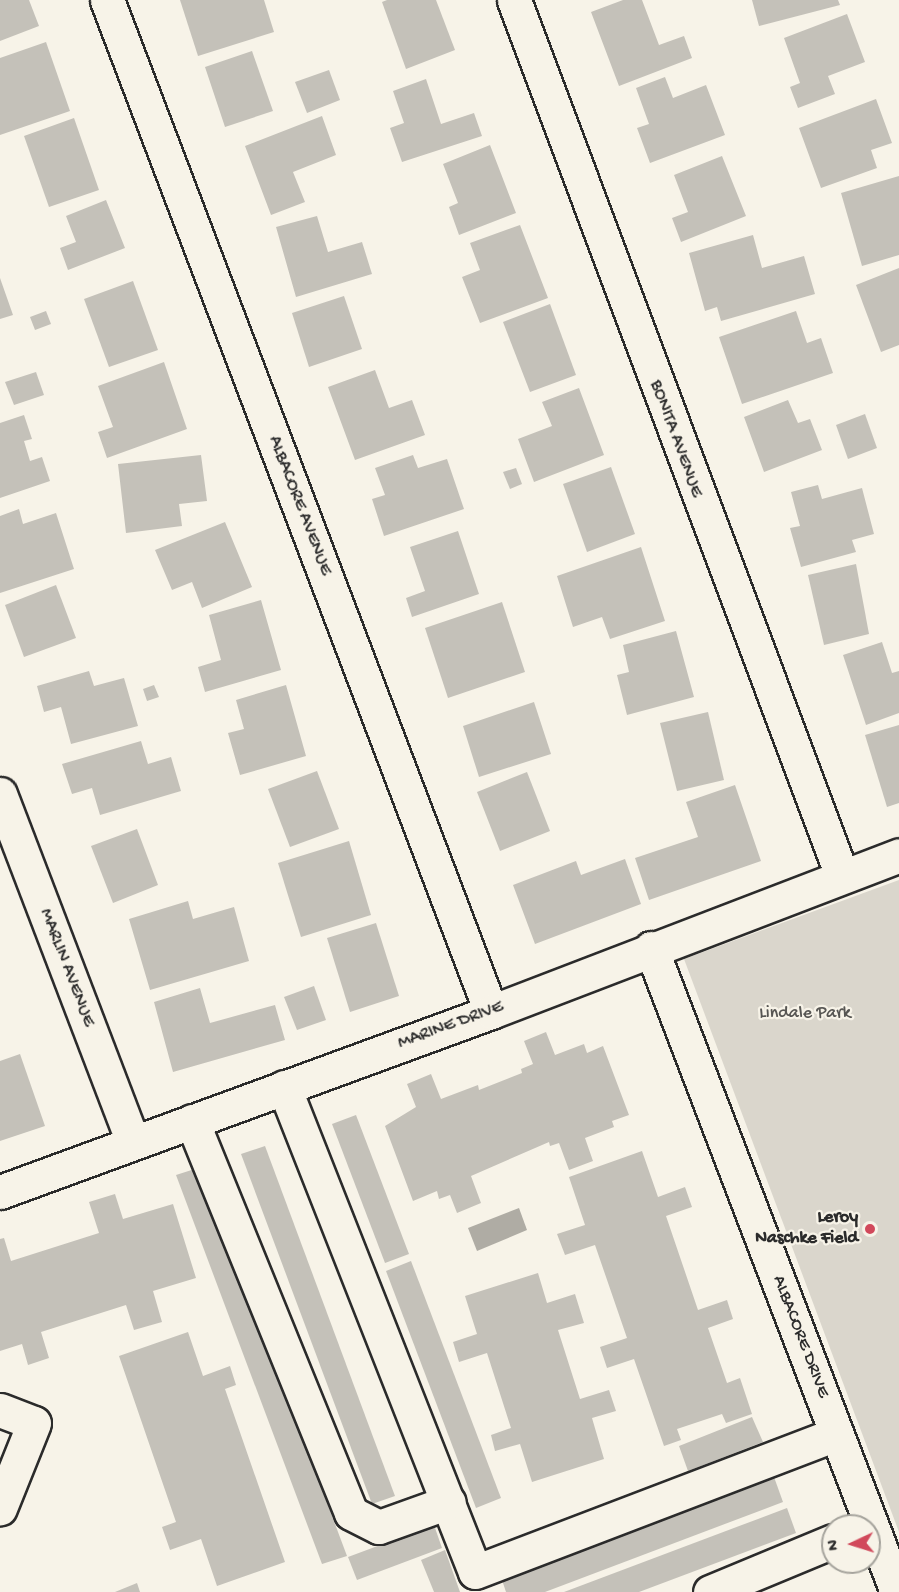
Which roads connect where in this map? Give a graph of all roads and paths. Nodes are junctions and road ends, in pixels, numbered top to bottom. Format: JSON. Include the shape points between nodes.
{"nodes":[{"id":1,"x":107,"y":0,"type":"edge"},
{"id":2,"x":514,"y":0,"type":"edge"},
{"id":3,"x":0,"y":794,"type":"edge"},
{"id":4,"x":899,"y":855,"type":"edge"},
{"id":5,"x":842,"y":876,"type":"junction"},
{"id":6,"x":651,"y":948,"type":"junction"},
{"id":7,"x":491,"y":1012,"type":"junction"},
{"id":8,"x":284,"y":1087,"type":"junction"},
{"id":9,"x":192,"y":1120,"type":"junction"},
{"id":10,"x":133,"y":1142,"type":"junction"},
{"id":11,"x":0,"y":1192,"type":"edge"},
{"id":12,"x":0,"y":1410,"type":"edge"},
{"id":13,"x":837,"y":1434,"type":"junction"},
{"id":14,"x":449,"y":1502,"type":"junction"},
{"id":15,"x":0,"y":1508,"type":"edge"},
{"id":16,"x":866,"y":1514,"type":"edge"},
{"id":17,"x":821,"y":1546,"type":"edge"},
{"id":18,"x":881,"y":1553,"type":"edge"},
{"id":19,"x":478,"y":1582,"type":"edge"},
{"id":20,"x":710,"y":1592,"type":"edge"},
{"id":21,"x":897,"y":1592,"type":"edge"}],
"edges":[{"from":1,"to":7,"type":"street","name":"ALBACORE AVENUE"},
{"from":2,"to":5,"type":"street","name":"BONITA AVENUE"},
{"from":3,"to":10,"type":"street","name":"MARLIN AVENUE"},
{"from":4,"to":5,"type":"street","name":"MARINE DRIVE"},
{"from":5,"to":6,"type":"street","name":"MARINE DRIVE"},
{"from":6,"to":7,"type":"street","name":"MARINE DRIVE"},
{"from":6,"to":13,"type":"street","name":"ALBACORE DRIVE"},
{"from":7,"to":8,"type":"street","name":"MARINE DRIVE"},
{"from":8,"to":9,"type":"street","name":"MARINE DRIVE"},
{"from":8,"to":14,"type":"street"},
{"from":9,"to":10,"type":"street","name":"MARINE DRIVE"},
{"from":9,"to":14,"type":"street","via":[[351,1513],[379,1527]]},
{"from":10,"to":11,"type":"street","name":"MARINE DRIVE"},
{"from":12,"to":15,"type":"street","via":[[34,1423]]},
{"from":13,"to":16,"type":"street","name":"ALBACORE DRIVE"},
{"from":13,"to":19,"type":"street"},
{"from":14,"to":19,"type":"street"},
{"from":17,"to":20,"type":"street"},
{"from":18,"to":21,"type":"street","name":"ALBACORE DRIVE"}]}
